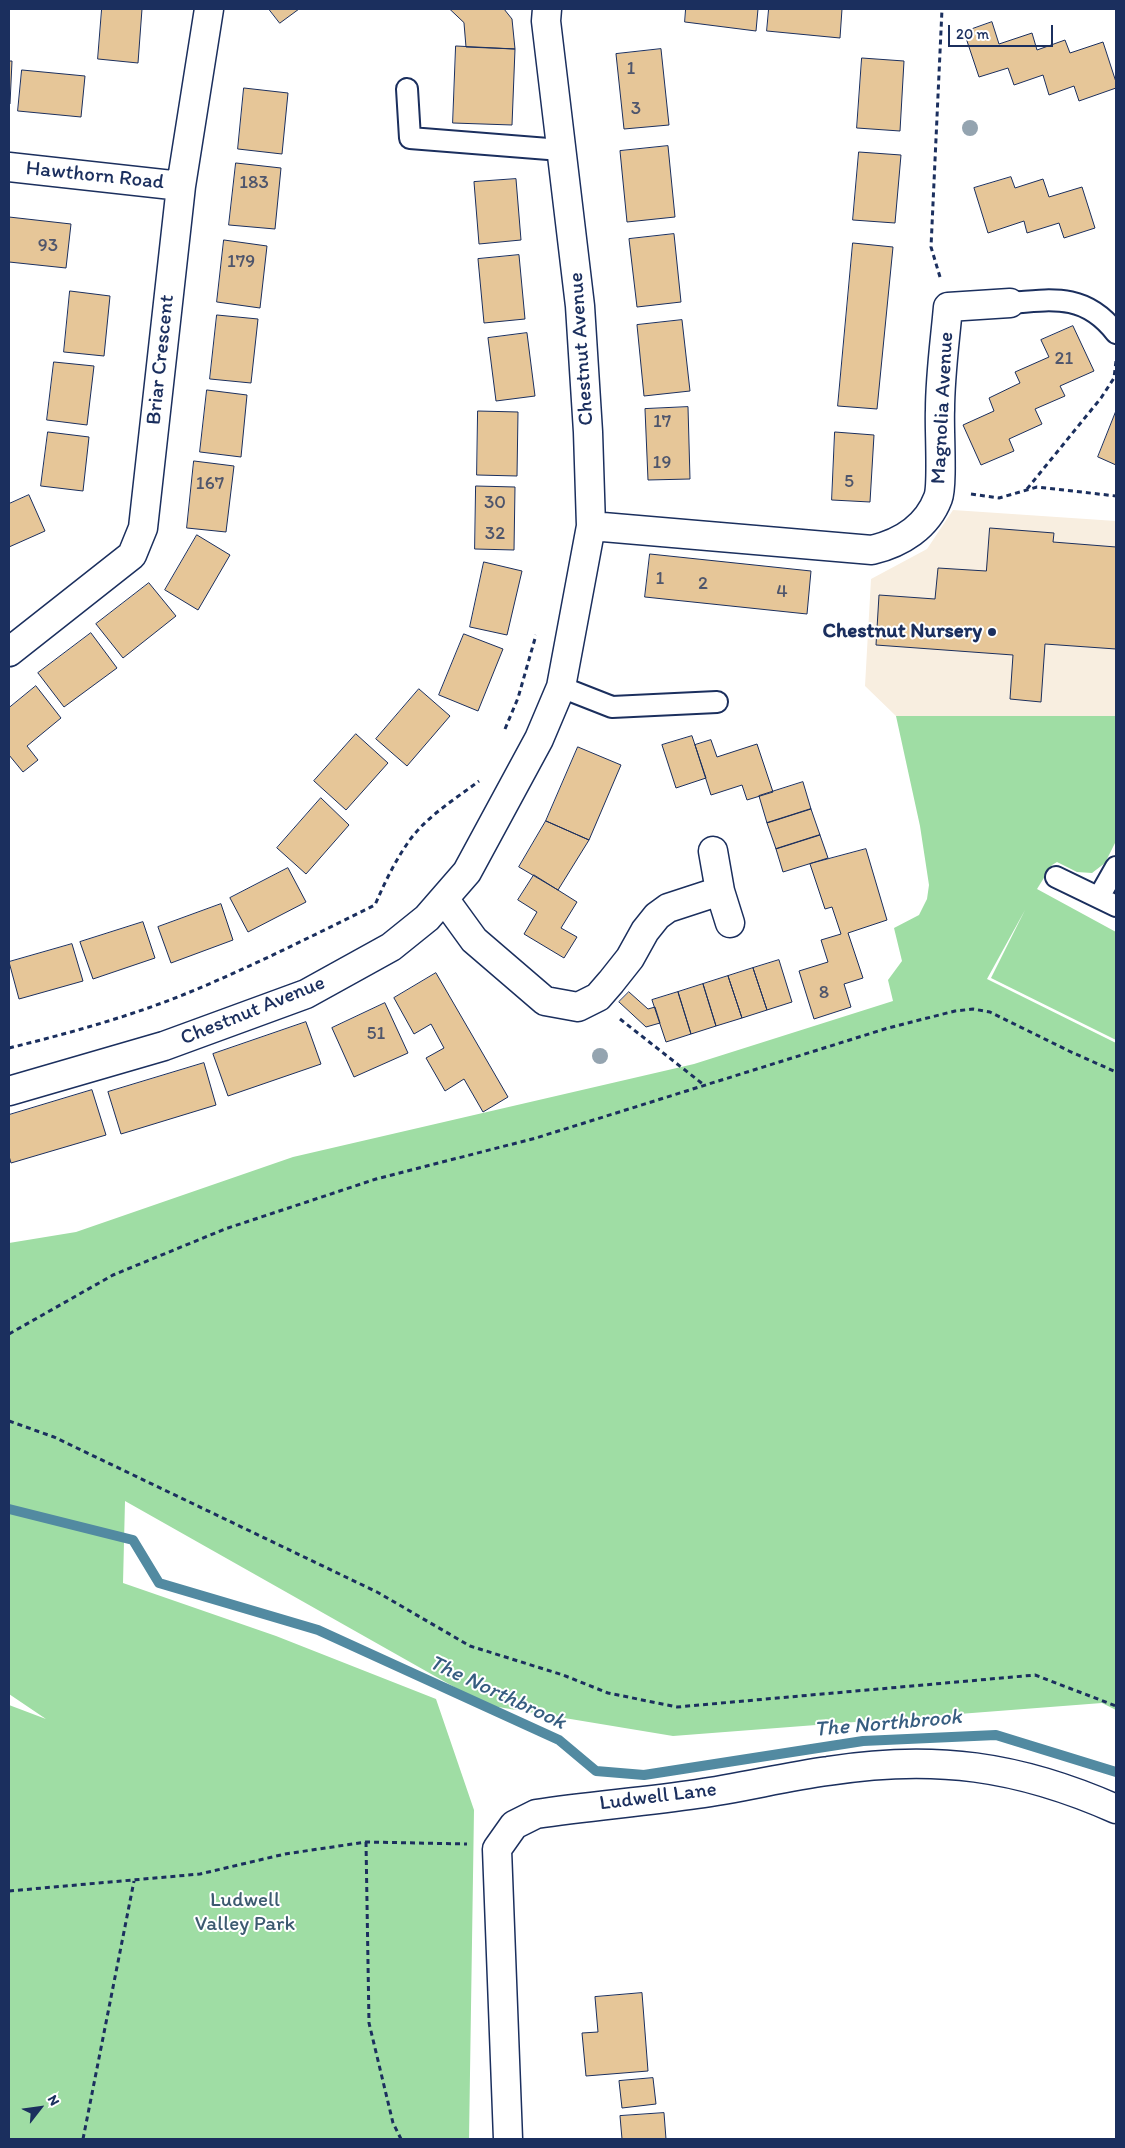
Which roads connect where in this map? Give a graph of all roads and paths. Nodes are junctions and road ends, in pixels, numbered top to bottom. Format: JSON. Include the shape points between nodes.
{"nodes":[{"id":1,"x":209,"y":9,"type":"edge"},
{"id":2,"x":547,"y":9,"type":"edge"},
{"id":3,"x":942,"y":9,"type":"edge"},
{"id":4,"x":406,"y":89,"type":"dead end"},
{"id":5,"x":561,"y":150,"type":"junction"},
{"id":6,"x":9,"y":167,"type":"edge"},
{"id":7,"x":181,"y":186,"type":"junction"},
{"id":8,"x":1010,"y":303,"type":"joint"},
{"id":9,"x":948,"y":307,"type":"junction"},
{"id":10,"x":1116,"y":332,"type":"edge"},
{"id":11,"x":1116,"y":361,"type":"edge"},
{"id":12,"x":1027,"y":490,"type":"junction"},
{"id":13,"x":1116,"y":496,"type":"edge"},
{"id":14,"x":938,"y":497,"type":"junction"},
{"id":15,"x":591,"y":526,"type":"junction"},
{"id":16,"x":538,"y":626,"type":"dead end"},
{"id":17,"x":9,"y":652,"type":"edge"},
{"id":18,"x":561,"y":687,"type":"junction"},
{"id":19,"x":717,"y":702,"type":"dead end"},
{"id":20,"x":504,"y":731,"type":"dead end"},
{"id":21,"x":484,"y":777,"type":"dead end"},
{"id":22,"x":713,"y":851,"type":"dead end"},
{"id":23,"x":1116,"y":867,"type":"edge"},
{"id":24,"x":1056,"y":877,"type":"dead end"},
{"id":25,"x":720,"y":891,"type":"junction"},
{"id":26,"x":445,"y":900,"type":"junction"},
{"id":27,"x":1108,"y":902,"type":"edge"},
{"id":28,"x":730,"y":923,"type":"dead end"},
{"id":29,"x":578,"y":1007,"type":"junction"},
{"id":30,"x":9,"y":1048,"type":"edge"},
{"id":31,"x":1116,"y":1072,"type":"edge"},
{"id":32,"x":704,"y":1085,"type":"junction"},
{"id":33,"x":9,"y":1091,"type":"edge"},
{"id":34,"x":9,"y":1334,"type":"edge"},
{"id":35,"x":9,"y":1421,"type":"edge"},
{"id":36,"x":1116,"y":1706,"type":"edge"},
{"id":37,"x":1116,"y":1809,"type":"edge"},
{"id":38,"x":366,"y":1842,"type":"junction"},
{"id":39,"x":497,"y":1849,"type":"junction"},
{"id":40,"x":134,"y":1881,"type":"junction"},
{"id":41,"x":9,"y":1891,"type":"edge"},
{"id":42,"x":83,"y":2139,"type":"edge"},
{"id":43,"x":401,"y":2139,"type":"edge"},
{"id":44,"x":508,"y":2139,"type":"edge"}],
"edges":[{"from":1,"to":7,"type":"street","name":"Briar Crescent"},
{"from":2,"to":5,"type":"street","name":"Chestnut Avenue"},
{"from":3,"to":9,"type":"path","via":[[931,247]]},
{"from":4,"to":5,"type":"lane","via":[[410,138]]},
{"from":5,"to":15,"type":"street","name":"Chestnut Avenue","via":[[580,306]]},
{"from":6,"to":7,"type":"street","name":"Hawthorn Road"},
{"from":7,"to":17,"type":"street","name":"Briar Crescent","via":[[143,528],[132,555]]},
{"from":8,"to":9,"type":"street","name":"Magnolia Avenue"},
{"from":8,"to":10,"type":"lane","name":"Magnolia Avenue","via":[[1042,300],[1076,302],[1106,320]]},
{"from":9,"to":14,"type":"street","name":"Magnolia Avenue","via":[[940,407]]},
{"from":11,"to":12,"type":"path","via":[[1114,378],[1101,398]]},
{"from":12,"to":13,"type":"path","via":[[1038,487]]},
{"from":12,"to":14,"type":"path","via":[[999,498],[956,492]]},
{"from":14,"to":15,"type":"street","name":"Magnolia Avenue","via":[[924,521],[907,536],[892,545],[872,550]]},
{"from":15,"to":18,"type":"street","name":"Chestnut Avenue"},
{"from":16,"to":20,"type":"path","via":[[518,698]]},
{"from":18,"to":19,"type":"lane","via":[[612,707]]},
{"from":18,"to":26,"type":"street","name":"Chestnut Avenue","via":[[540,739],[503,810],[468,872]]},
{"from":21,"to":30,"type":"path","via":[[428,821],[408,843],[375,905],[188,993],[120,1017]]},
{"from":22,"to":25,"type":"street"},
{"from":23,"to":27,"type":"lane"},
{"from":24,"to":27,"type":"lane"},
{"from":25,"to":28,"type":"street"},
{"from":25,"to":29,"type":"street","via":[[668,908],[657,916],[612,982],[598,997]]},
{"from":26,"to":29,"type":"street","via":[[474,940],[545,1000]]},
{"from":26,"to":33,"type":"street","name":"Chestnut Avenue","via":[[391,947],[306,994],[164,1046]]},
{"from":29,"to":32,"type":"path","via":[[607,1009]]},
{"from":31,"to":32,"type":"path","via":[[990,1012],[974,1009],[888,1028]]},
{"from":32,"to":34,"type":"path","via":[[536,1138],[376,1178],[225,1230],[113,1275]]},
{"from":35,"to":36,"type":"path","via":[[72,1446],[377,1592],[470,1646],[608,1693],[677,1707],[1035,1675]]},
{"from":37,"to":39,"type":"street","name":"Ludwell Lane","via":[[1032,1777],[970,1765],[886,1765],[830,1770],[697,1794],[536,1814],[514,1825]]},
{"from":38,"to":39,"type":"path","via":[[481,1844]]},
{"from":38,"to":40,"type":"path","via":[[284,1854],[200,1874]]},
{"from":38,"to":43,"type":"path","via":[[369,2023],[393,2123]]},
{"from":39,"to":44,"type":"street"},
{"from":40,"to":41,"type":"path"},
{"from":40,"to":42,"type":"path"}]}
